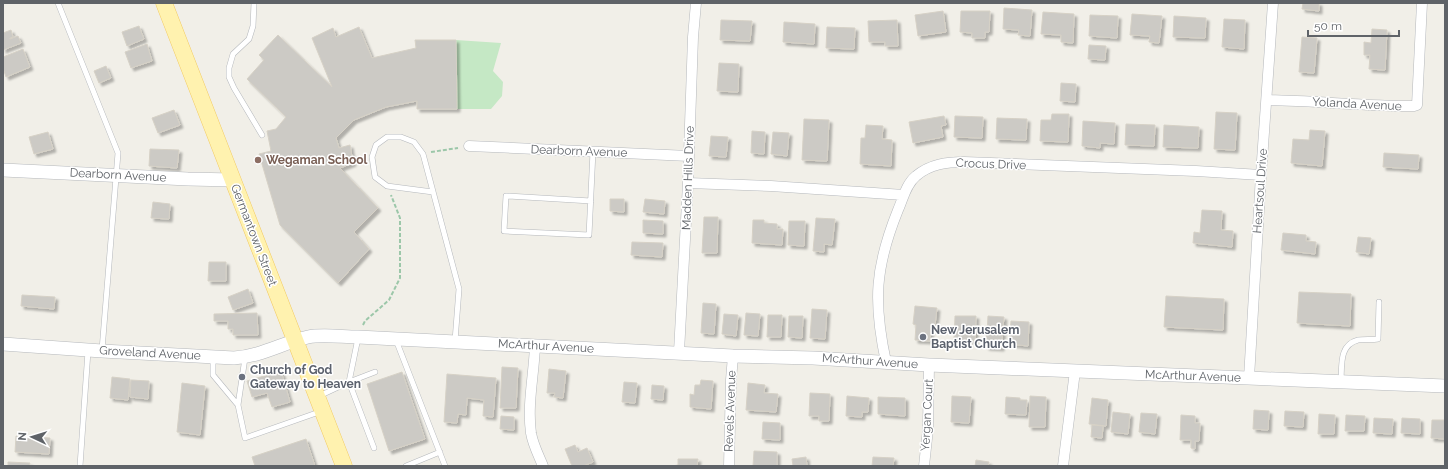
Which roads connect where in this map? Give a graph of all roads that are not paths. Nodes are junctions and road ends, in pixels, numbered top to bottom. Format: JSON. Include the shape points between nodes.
{"nodes":[{"id":1,"x":58,"y":3,"type":"edge"},
{"id":2,"x":164,"y":3,"type":"edge"},
{"id":3,"x":254,"y":3,"type":"edge"},
{"id":4,"x":696,"y":3,"type":"edge"},
{"id":5,"x":1273,"y":3,"type":"edge"},
{"id":6,"x":1422,"y":3,"type":"edge"},
{"id":7,"x":1267,"y":100,"type":"junction"},
{"id":8,"x":262,"y":135,"type":"dead end"},
{"id":9,"x":470,"y":146,"type":"road end"},
{"id":10,"x":593,"y":151,"type":"junction"},
{"id":11,"x":689,"y":156,"type":"junction"},
{"id":12,"x":3,"y":170,"type":"edge"},
{"id":13,"x":116,"y":175,"type":"junction"},
{"id":14,"x":1261,"y":175,"type":"junction"},
{"id":15,"x":233,"y":180,"type":"junction"},
{"id":16,"x":688,"y":183,"type":"junction"},
{"id":17,"x":433,"y":192,"type":"junction"},
{"id":18,"x":904,"y":195,"type":"junction"},
{"id":19,"x":591,"y":201,"type":"junction"},
{"id":20,"x":1379,"y":302,"type":"dead end"},
{"id":21,"x":358,"y":337,"type":"junction"},
{"id":22,"x":396,"y":339,"type":"junction"},
{"id":23,"x":295,"y":341,"type":"junction"},
{"id":24,"x":455,"y":342,"type":"junction"},
{"id":25,"x":3,"y":344,"type":"edge"},
{"id":26,"x":535,"y":346,"type":"junction"},
{"id":27,"x":88,"y":350,"type":"junction"},
{"id":28,"x":102,"y":351,"type":"junction"},
{"id":29,"x":679,"y":352,"type":"junction"},
{"id":30,"x":213,"y":356,"type":"junction"},
{"id":31,"x":733,"y":356,"type":"junction"},
{"id":32,"x":245,"y":357,"type":"junction"},
{"id":33,"x":886,"y":362,"type":"junction"},
{"id":34,"x":929,"y":365,"type":"junction"},
{"id":35,"x":1074,"y":371,"type":"junction"},
{"id":36,"x":375,"y":372,"type":"dead end"},
{"id":37,"x":1249,"y":378,"type":"junction"},
{"id":38,"x":349,"y":382,"type":"junction"},
{"id":39,"x":1341,"y":382,"type":"junction"},
{"id":40,"x":1445,"y":386,"type":"edge"},
{"id":41,"x":320,"y":404,"type":"junction"},
{"id":42,"x":238,"y":405,"type":"junction"},
{"id":43,"x":374,"y":448,"type":"dead end"},
{"id":44,"x":440,"y":452,"type":"junction"},
{"id":45,"x":80,"y":466,"type":"edge"},
{"id":46,"x":344,"y":466,"type":"edge"},
{"id":47,"x":406,"y":466,"type":"edge"},
{"id":48,"x":445,"y":466,"type":"edge"},
{"id":49,"x":543,"y":466,"type":"edge"},
{"id":50,"x":729,"y":466,"type":"edge"},
{"id":51,"x":924,"y":466,"type":"edge"},
{"id":52,"x":1064,"y":466,"type":"edge"}],
"edges":[{"from":1,"to":13,"type":"lane","via":[[118,153]]},
{"from":2,"to":15,"type":"main road","name":"Germantown Street"},
{"from":3,"to":8,"type":"lane","via":[[253,26],[249,38],[233,54],[229,77]]},
{"from":4,"to":11,"type":"street","name":"Madden Hills Drive"},
{"from":5,"to":7,"type":"street","name":"Heartsoul Drive"},
{"from":6,"to":7,"type":"street","name":"Yolanda Avenue","via":[[1417,105],[1366,106]]},
{"from":7,"to":14,"type":"street","name":"Heartsoul Drive"},
{"from":9,"to":10,"type":"street","name":"Dearborn Avenue"},
{"from":10,"to":11,"type":"street","name":"Dearborn Avenue"},
{"from":10,"to":19,"type":"lane"},
{"from":11,"to":16,"type":"street","name":"Madden Hills Drive"},
{"from":12,"to":13,"type":"street","name":"Dearborn Avenue"},
{"from":13,"to":15,"type":"street","name":"Dearborn Avenue"},
{"from":13,"to":28,"type":"lane"},
{"from":14,"to":18,"type":"street","name":"Crocus Drive","via":[[946,162],[928,168],[916,176]]},
{"from":14,"to":37,"type":"street","name":"Heartsoul Drive"},
{"from":15,"to":23,"type":"main road","name":"Germantown Street"},
{"from":16,"to":18,"type":"street"},
{"from":16,"to":29,"type":"street","name":"Madden Hills Drive"},
{"from":17,"to":17,"type":"lane","via":[[423,154],[414,142],[401,137],[387,137],[376,145],[372,157],[375,176],[387,186]]},
{"from":17,"to":24,"type":"lane","via":[[459,289]]},
{"from":18,"to":33,"type":"street","name":"Crocus Drive","via":[[884,246],[878,278],[878,320]]},
{"from":19,"to":19,"type":"lane","via":[[506,196],[504,231],[589,235]]},
{"from":20,"to":39,"type":"lane","via":[[1378,339],[1358,340],[1347,346],[1344,351]]},
{"from":21,"to":22,"type":"street","name":"McArthur Avenue"},
{"from":21,"to":23,"type":"street","name":"McArthur Avenue","via":[[314,336]]},
{"from":21,"to":38,"type":"lane"},
{"from":22,"to":24,"type":"street","name":"McArthur Avenue"},
{"from":22,"to":44,"type":"lane"},
{"from":23,"to":32,"type":"street","name":"Groveland Avenue"},
{"from":23,"to":41,"type":"main road","name":"Germantown Street"},
{"from":24,"to":26,"type":"street","name":"McArthur Avenue"},
{"from":25,"to":27,"type":"street","name":"Groveland Avenue"},
{"from":26,"to":29,"type":"street","name":"McArthur Avenue"},
{"from":26,"to":49,"type":"street","via":[[530,423],[533,441]]},
{"from":27,"to":28,"type":"street","name":"Groveland Avenue"},
{"from":27,"to":45,"type":"lane"},
{"from":28,"to":30,"type":"street","name":"Groveland Avenue"},
{"from":29,"to":31,"type":"street","name":"McArthur Avenue"},
{"from":30,"to":32,"type":"street","name":"Groveland Avenue"},
{"from":30,"to":42,"type":"lane","via":[[213,375]]},
{"from":31,"to":33,"type":"street","name":"McArthur Avenue"},
{"from":31,"to":50,"type":"street","name":"Revels Avenue"},
{"from":32,"to":42,"type":"lane"},
{"from":33,"to":34,"type":"street","name":"McArthur Avenue"},
{"from":34,"to":35,"type":"street","name":"McArthur Avenue"},
{"from":34,"to":51,"type":"street","name":"Yergan Court","via":[[928,428]]},
{"from":35,"to":37,"type":"street","name":"McArthur Avenue"},
{"from":35,"to":52,"type":"street"},
{"from":36,"to":38,"type":"lane"},
{"from":37,"to":39,"type":"street","name":"McArthur Avenue"},
{"from":38,"to":41,"type":"lane"},
{"from":38,"to":43,"type":"lane"},
{"from":39,"to":40,"type":"street","name":"McArthur Avenue"},
{"from":41,"to":42,"type":"lane","via":[[245,438]]},
{"from":41,"to":46,"type":"main road","name":"Germantown Street"},
{"from":44,"to":47,"type":"lane"},
{"from":44,"to":48,"type":"lane"}]}
